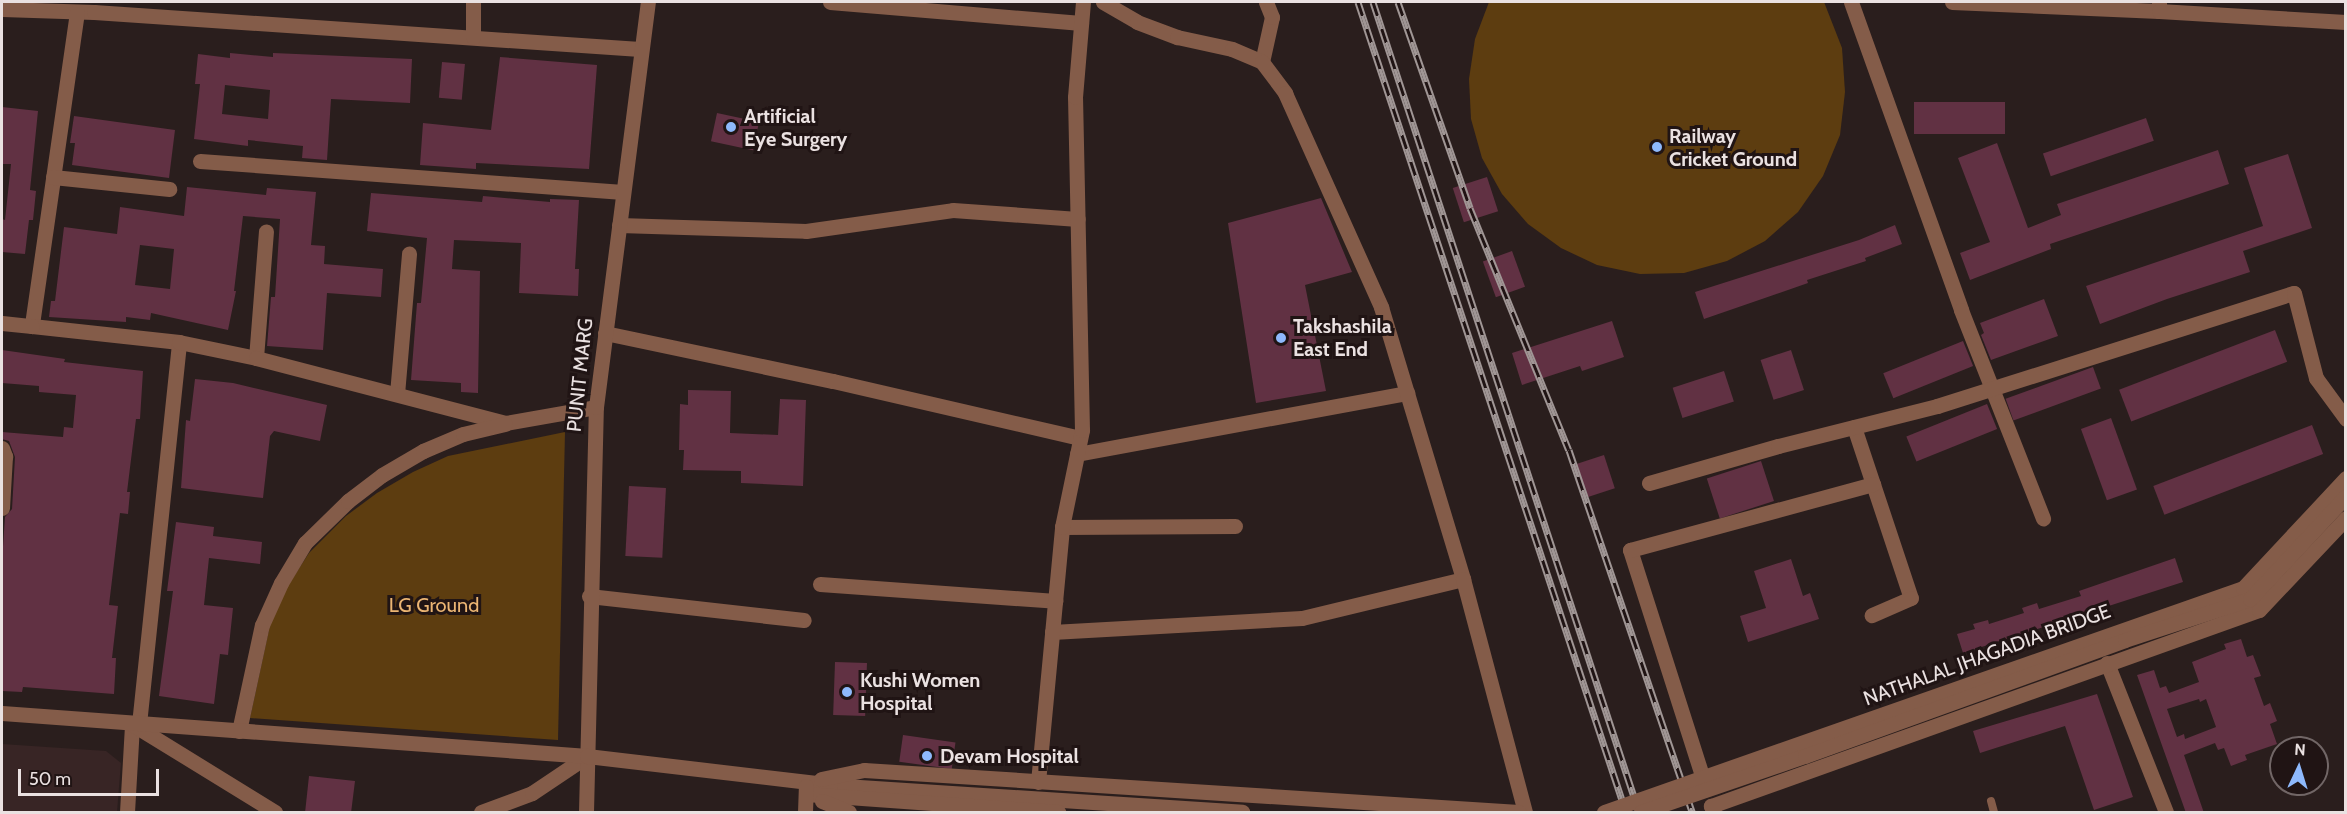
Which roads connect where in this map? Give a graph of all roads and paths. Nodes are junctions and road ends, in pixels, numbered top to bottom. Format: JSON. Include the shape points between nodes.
{"nodes":[{"id":1,"x":473,"y":2,"type":"edge"},
{"id":2,"x":648,"y":2,"type":"edge"},
{"id":3,"x":830,"y":2,"type":"edge"},
{"id":4,"x":1083,"y":2,"type":"edge"},
{"id":5,"x":1103,"y":2,"type":"edge"},
{"id":6,"x":1266,"y":2,"type":"edge"},
{"id":7,"x":1851,"y":2,"type":"edge"},
{"id":8,"x":1952,"y":2,"type":"edge"},
{"id":9,"x":2159,"y":6,"type":"edge"},
{"id":10,"x":125,"y":8,"type":"edge"},
{"id":11,"x":2,"y":9,"type":"edge"},
{"id":12,"x":77,"y":12,"type":"junction"},
{"id":13,"x":2346,"y":22,"type":"edge"},
{"id":14,"x":1081,"y":23,"type":"junction"},
{"id":15,"x":473,"y":37,"type":"junction"},
{"id":16,"x":640,"y":49,"type":"junction"},
{"id":17,"x":1262,"y":62,"type":"junction"},
{"id":18,"x":200,"y":161,"type":"dead end"},
{"id":19,"x":53,"y":177,"type":"junction"},
{"id":20,"x":169,"y":189,"type":"dead end"},
{"id":21,"x":623,"y":192,"type":"junction"},
{"id":22,"x":1077,"y":219,"type":"junction"},
{"id":23,"x":619,"y":225,"type":"junction"},
{"id":24,"x":266,"y":231,"type":"dead end"},
{"id":25,"x":409,"y":254,"type":"dead end"},
{"id":26,"x":2,"y":323,"type":"edge"},
{"id":27,"x":32,"y":326,"type":"junction"},
{"id":28,"x":605,"y":333,"type":"junction"},
{"id":29,"x":179,"y":342,"type":"junction"},
{"id":30,"x":256,"y":358,"type":"junction"},
{"id":31,"x":1993,"y":389,"type":"junction"},
{"id":32,"x":1407,"y":393,"type":"junction"},
{"id":33,"x":397,"y":394,"type":"junction"},
{"id":34,"x":596,"y":407,"type":"junction"},
{"id":35,"x":2346,"y":419,"type":"edge"},
{"id":36,"x":506,"y":423,"type":"junction"},
{"id":37,"x":1854,"y":427,"type":"junction"},
{"id":38,"x":1080,"y":438,"type":"junction"},
{"id":39,"x":2,"y":448,"type":"edge"},
{"id":40,"x":1077,"y":454,"type":"junction"},
{"id":41,"x":2346,"y":478,"type":"edge"},
{"id":42,"x":1649,"y":483,"type":"dead end"},
{"id":43,"x":1873,"y":484,"type":"junction"},
{"id":44,"x":2346,"y":496,"type":"edge"},
{"id":45,"x":2,"y":508,"type":"edge"},
{"id":46,"x":2043,"y":518,"type":"dead end"},
{"id":47,"x":2346,"y":518,"type":"edge"},
{"id":48,"x":1235,"y":526,"type":"dead end"},
{"id":49,"x":1062,"y":527,"type":"junction"},
{"id":50,"x":1463,"y":579,"type":"junction"},
{"id":51,"x":820,"y":584,"type":"dead end"},
{"id":52,"x":589,"y":596,"type":"junction"},
{"id":53,"x":1054,"y":601,"type":"junction"},
{"id":54,"x":1872,"y":615,"type":"dead end"},
{"id":55,"x":804,"y":620,"type":"dead end"},
{"id":56,"x":1052,"y":632,"type":"junction"},
{"id":57,"x":2108,"y":663,"type":"junction"},
{"id":58,"x":2,"y":713,"type":"edge"},
{"id":59,"x":136,"y":724,"type":"junction"},
{"id":60,"x":239,"y":731,"type":"junction"},
{"id":61,"x":588,"y":756,"type":"junction"},
{"id":62,"x":1038,"y":782,"type":"junction"},
{"id":63,"x":806,"y":788,"type":"junction"},
{"id":64,"x":845,"y":799,"type":"edge"},
{"id":65,"x":1991,"y":801,"type":"dead end"},
{"id":66,"x":1713,"y":809,"type":"edge"},
{"id":67,"x":127,"y":813,"type":"edge"},
{"id":68,"x":275,"y":813,"type":"edge"},
{"id":69,"x":481,"y":813,"type":"edge"},
{"id":70,"x":586,"y":813,"type":"edge"},
{"id":71,"x":805,"y":813,"type":"edge"},
{"id":72,"x":1058,"y":813,"type":"edge"},
{"id":73,"x":1242,"y":813,"type":"edge"},
{"id":74,"x":1519,"y":813,"type":"edge"},
{"id":75,"x":1525,"y":813,"type":"edge"},
{"id":76,"x":1604,"y":813,"type":"edge"},
{"id":77,"x":1641,"y":813,"type":"edge"},
{"id":78,"x":1994,"y":813,"type":"edge"},
{"id":79,"x":2166,"y":813,"type":"edge"}],
"edges":[{"from":1,"to":15,"type":"street"},
{"from":2,"to":16,"type":"street","name":"PUNIT MARG"},
{"from":3,"to":14,"type":"street"},
{"from":4,"to":14,"type":"street"},
{"from":5,"to":17,"type":"street","via":[[1137,22],[1178,37],[1232,49]]},
{"from":6,"to":17,"type":"street","via":[[1272,17]]},
{"from":7,"to":31,"type":"street"},
{"from":8,"to":9,"type":"street"},
{"from":9,"to":13,"type":"street"},
{"from":10,"to":12,"type":"street"},
{"from":10,"to":15,"type":"street"},
{"from":11,"to":12,"type":"street"},
{"from":12,"to":19,"type":"street"},
{"from":14,"to":22,"type":"street","via":[[1075,97]]},
{"from":15,"to":16,"type":"street"},
{"from":16,"to":21,"type":"street","name":"PUNIT MARG"},
{"from":17,"to":32,"type":"street","via":[[1285,93],[1381,307]]},
{"from":18,"to":21,"type":"street"},
{"from":19,"to":20,"type":"street"},
{"from":19,"to":27,"type":"street"},
{"from":21,"to":23,"type":"street","name":"PUNIT MARG"},
{"from":22,"to":23,"type":"street","via":[[953,210],[806,231]]},
{"from":22,"to":38,"type":"street"},
{"from":23,"to":28,"type":"street","name":"PUNIT MARG"},
{"from":24,"to":30,"type":"street"},
{"from":25,"to":33,"type":"street"},
{"from":26,"to":27,"type":"street"},
{"from":27,"to":29,"type":"street"},
{"from":28,"to":34,"type":"street","name":"PUNIT MARG"},
{"from":28,"to":38,"type":"street"},
{"from":29,"to":30,"type":"street"},
{"from":29,"to":59,"type":"street"},
{"from":30,"to":33,"type":"street"},
{"from":31,"to":35,"type":"street","via":[[2294,293],[2316,378]]},
{"from":31,"to":37,"type":"street"},
{"from":31,"to":46,"type":"street"},
{"from":32,"to":40,"type":"street"},
{"from":32,"to":50,"type":"street"},
{"from":33,"to":36,"type":"street"},
{"from":34,"to":36,"type":"street"},
{"from":34,"to":52,"type":"street","name":"PUNIT MARG"},
{"from":36,"to":60,"type":"street","via":[[453,439],[382,475],[348,501],[305,543],[262,625]]},
{"from":37,"to":42,"type":"street"},
{"from":37,"to":43,"type":"street"},
{"from":38,"to":40,"type":"street"},
{"from":39,"to":45,"type":"street"},
{"from":40,"to":49,"type":"street"},
{"from":41,"to":76,"type":"street","name":"NATHALAL JHAGADIA BRIDGE","bridge":true,"via":[[2243,588]]},
{"from":43,"to":54,"type":"street","via":[[1911,598]]},
{"from":43,"to":66,"type":"street","via":[[1630,550]]},
{"from":44,"to":77,"type":"street","name":"NATHALAL JHAGADIA BRIDGE","bridge":true,"via":[[2250,599]]},
{"from":47,"to":57,"type":"street","via":[[2259,610]]},
{"from":48,"to":49,"type":"street"},
{"from":49,"to":53,"type":"street"},
{"from":50,"to":56,"type":"street","via":[[1302,618]]},
{"from":50,"to":75,"type":"street"},
{"from":51,"to":53,"type":"street"},
{"from":52,"to":55,"type":"street"},
{"from":52,"to":61,"type":"street","name":"PUNIT MARG"},
{"from":53,"to":56,"type":"street"},
{"from":56,"to":62,"type":"street"},
{"from":57,"to":66,"type":"street"},
{"from":57,"to":79,"type":"street"},
{"from":58,"to":59,"type":"street"},
{"from":59,"to":60,"type":"street"},
{"from":59,"to":67,"type":"street"},
{"from":59,"to":68,"type":"street"},
{"from":60,"to":61,"type":"street"},
{"from":61,"to":63,"type":"street"},
{"from":61,"to":69,"type":"street","via":[[532,793]]},
{"from":61,"to":70,"type":"street","name":"PUNIT MARG"},
{"from":62,"to":63,"type":"street","via":[[864,770]]},
{"from":62,"to":74,"type":"street"},
{"from":63,"to":64,"type":"street"},
{"from":63,"to":64,"type":"street"},
{"from":63,"to":71,"type":"street"},
{"from":64,"to":72,"type":"street"},
{"from":64,"to":73,"type":"street"},
{"from":65,"to":78,"type":"lane"}]}
